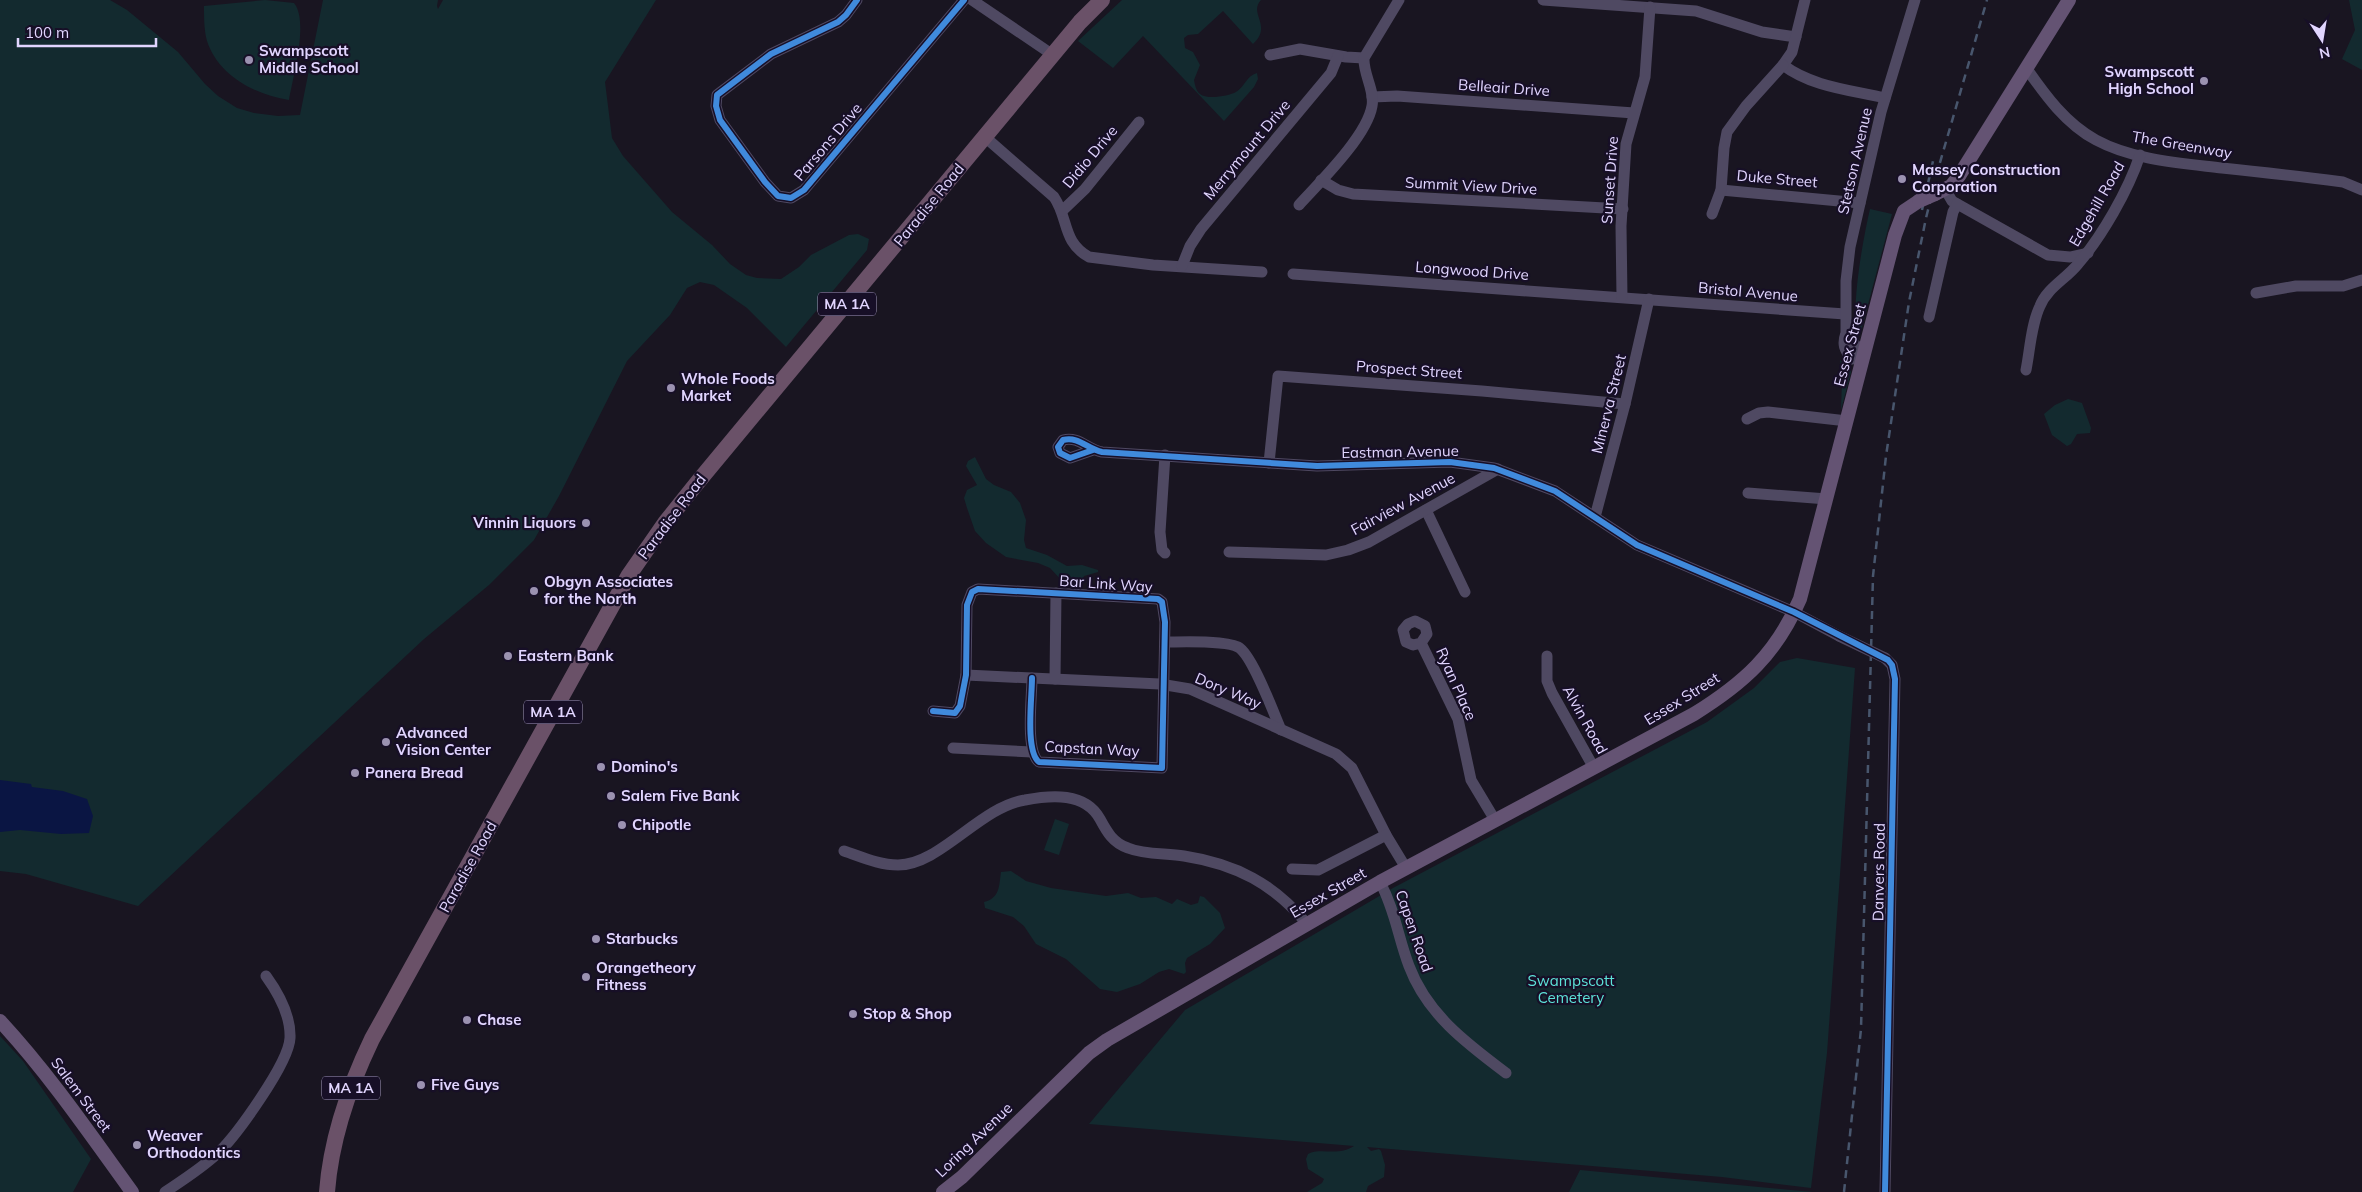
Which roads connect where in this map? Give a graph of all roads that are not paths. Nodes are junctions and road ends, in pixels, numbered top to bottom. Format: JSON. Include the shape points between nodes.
{"nodes":[{"id":1,"x":858,"y":0,"type":"edge"},
{"id":2,"x":964,"y":0,"type":"edge"},
{"id":3,"x":972,"y":0,"type":"edge"},
{"id":4,"x":1102,"y":0,"type":"edge"},
{"id":5,"x":1399,"y":0,"type":"edge"},
{"id":6,"x":1543,"y":0,"type":"edge"},
{"id":7,"x":1806,"y":0,"type":"edge"},
{"id":8,"x":1915,"y":0,"type":"edge"},
{"id":9,"x":2069,"y":0,"type":"edge"},
{"id":10,"x":1695,"y":5,"type":"edge"},
{"id":11,"x":1650,"y":7,"type":"junction"},
{"id":12,"x":1796,"y":37,"type":"junction"},
{"id":13,"x":1053,"y":55,"type":"junction"},
{"id":14,"x":1270,"y":55,"type":"dead end"},
{"id":15,"x":1338,"y":56,"type":"junction"},
{"id":16,"x":1364,"y":58,"type":"junction"},
{"id":17,"x":1783,"y":65,"type":"junction"},
{"id":18,"x":2026,"y":69,"type":"junction"},
{"id":19,"x":1372,"y":98,"type":"junction"},
{"id":20,"x":1886,"y":98,"type":"junction"},
{"id":21,"x":1634,"y":113,"type":"junction"},
{"id":22,"x":1139,"y":122,"type":"dead end"},
{"id":23,"x":985,"y":137,"type":"junction"},
{"id":24,"x":2140,"y":155,"type":"junction"},
{"id":25,"x":1321,"y":180,"type":"junction"},
{"id":26,"x":1721,"y":190,"type":"junction"},
{"id":27,"x":2362,"y":190,"type":"edge"},
{"id":28,"x":1940,"y":192,"type":"junction"},
{"id":29,"x":1860,"y":203,"type":"junction"},
{"id":30,"x":1957,"y":204,"type":"junction"},
{"id":31,"x":1299,"y":205,"type":"dead end"},
{"id":32,"x":1623,"y":209,"type":"junction"},
{"id":33,"x":1062,"y":212,"type":"junction"},
{"id":34,"x":1712,"y":214,"type":"dead end"},
{"id":35,"x":2088,"y":253,"type":"junction"},
{"id":36,"x":1182,"y":266,"type":"junction"},
{"id":37,"x":1262,"y":272,"type":"dead end"},
{"id":38,"x":1293,"y":274,"type":"dead end"},
{"id":39,"x":2362,"y":280,"type":"edge"},
{"id":40,"x":2256,"y":293,"type":"dead end"},
{"id":41,"x":1622,"y":297,"type":"junction"},
{"id":42,"x":1649,"y":299,"type":"junction"},
{"id":43,"x":1845,"y":314,"type":"junction"},
{"id":44,"x":1929,"y":317,"type":"dead end"},
{"id":45,"x":1864,"y":356,"type":"junction"},
{"id":46,"x":2026,"y":370,"type":"dead end"},
{"id":47,"x":1625,"y":404,"type":"junction"},
{"id":48,"x":1747,"y":419,"type":"dead end"},
{"id":49,"x":1847,"y":421,"type":"junction"},
{"id":50,"x":1093,"y":450,"type":"dead end"},
{"id":51,"x":1165,"y":456,"type":"junction"},
{"id":52,"x":1269,"y":463,"type":"junction"},
{"id":53,"x":1498,"y":469,"type":"junction"},
{"id":54,"x":1748,"y":493,"type":"dead end"},
{"id":55,"x":1827,"y":499,"type":"junction"},
{"id":56,"x":1426,"y":510,"type":"junction"},
{"id":57,"x":1595,"y":517,"type":"junction"},
{"id":58,"x":1228,"y":552,"type":"dead end"},
{"id":59,"x":1165,"y":553,"type":"dead end"},
{"id":60,"x":1466,"y":592,"type":"dead end"},
{"id":61,"x":1056,"y":593,"type":"junction"},
{"id":62,"x":1794,"y":612,"type":"junction"},
{"id":63,"x":1165,"y":642,"type":"junction"},
{"id":64,"x":1421,"y":643,"type":"dead end"},
{"id":65,"x":1547,"y":656,"type":"dead end"},
{"id":66,"x":966,"y":675,"type":"junction"},
{"id":67,"x":1032,"y":678,"type":"junction"},
{"id":68,"x":1055,"y":679,"type":"junction"},
{"id":69,"x":1163,"y":684,"type":"junction"},
{"id":70,"x":933,"y":711,"type":"dead end"},
{"id":71,"x":1281,"y":730,"type":"junction"},
{"id":72,"x":953,"y":748,"type":"dead end"},
{"id":73,"x":1032,"y":752,"type":"junction"},
{"id":74,"x":1594,"y":768,"type":"junction"},
{"id":75,"x":1495,"y":820,"type":"junction"},
{"id":76,"x":1386,"y":835,"type":"junction"},
{"id":77,"x":844,"y":851,"type":"dead end"},
{"id":78,"x":1406,"y":868,"type":"junction"},
{"id":79,"x":1292,"y":869,"type":"dead end"},
{"id":80,"x":1380,"y":882,"type":"junction"},
{"id":81,"x":1307,"y":924,"type":"junction"},
{"id":82,"x":266,"y":976,"type":"dead end"},
{"id":83,"x":0,"y":1021,"type":"edge"},
{"id":84,"x":1506,"y":1073,"type":"dead end"},
{"id":85,"x":1027,"y":1111,"type":"joint"},
{"id":86,"x":132,"y":1192,"type":"edge"},
{"id":87,"x":165,"y":1192,"type":"edge"},
{"id":88,"x":327,"y":1192,"type":"edge"},
{"id":89,"x":943,"y":1192,"type":"edge"},
{"id":90,"x":1885,"y":1192,"type":"edge"}],
"edges":[{"from":1,"to":2,"type":"street","name":"Parsons Drive","via":[[838,22],[771,54],[717,95],[720,120],[778,196],[791,198],[804,190]]},
{"from":3,"to":13,"type":"street"},
{"from":4,"to":13,"type":"highway","name":"Paradise Road","number":"MA 1A"},
{"from":5,"to":16,"type":"street"},
{"from":6,"to":11,"type":"street"},
{"from":7,"to":12,"type":"street"},
{"from":8,"to":20,"type":"street","name":"Stetson Avenue"},
{"from":9,"to":18,"type":"main road","name":"Essex Street"},
{"from":10,"to":11,"type":"street"},
{"from":10,"to":12,"type":"street","via":[[1762,32]]},
{"from":11,"to":21,"type":"street","name":"Sunset Drive","via":[[1645,77]]},
{"from":12,"to":17,"type":"street","via":[[1792,52]]},
{"from":13,"to":23,"type":"highway","name":"Paradise Road","number":"MA 1A"},
{"from":14,"to":15,"type":"street","via":[[1300,49]]},
{"from":15,"to":16,"type":"street"},
{"from":15,"to":36,"type":"street","name":"Merrymount Drive","via":[[1331,73],[1201,229]]},
{"from":16,"to":19,"type":"street","via":[[1363,68]]},
{"from":17,"to":20,"type":"street","via":[[1793,73],[1816,82]]},
{"from":17,"to":26,"type":"street","via":[[1727,132]]},
{"from":18,"to":24,"type":"street","name":"The Greenway","via":[[2059,110],[2084,132],[2109,146]]},
{"from":18,"to":28,"type":"main road","name":"Essex Street","via":[[1959,176]]},
{"from":19,"to":21,"type":"street","name":"Belleair Drive","via":[[1417,97]]},
{"from":19,"to":25,"type":"street","via":[[1364,128]]},
{"from":20,"to":29,"type":"street","name":"Stetson Avenue"},
{"from":21,"to":32,"type":"street","name":"Sunset Drive","via":[[1626,144]]},
{"from":22,"to":33,"type":"street","name":"Didio Drive","via":[[1085,189]]},
{"from":23,"to":33,"type":"street","via":[[1048,191]]},
{"from":23,"to":88,"type":"highway","name":"Paradise Road","number":"MA 1A","via":[[665,523],[629,575],[372,1039],[339,1121]]},
{"from":24,"to":27,"type":"street","name":"The Greenway","via":[[2343,182]]},
{"from":24,"to":35,"type":"street","name":"Edgehill Road","via":[[2122,196]]},
{"from":25,"to":31,"type":"street"},
{"from":25,"to":32,"type":"street","name":"Summit View Drive","via":[[1353,194]]},
{"from":26,"to":29,"type":"street","name":"Duke Street"},
{"from":26,"to":34,"type":"street"},
{"from":28,"to":30,"type":"street"},
{"from":28,"to":45,"type":"main road","name":"Essex Street","bridge":true,"via":[[1909,206],[1901,216]]},
{"from":29,"to":43,"type":"street","name":"Stetson Avenue","via":[[1848,262]]},
{"from":30,"to":35,"type":"street","via":[[2048,255],[2070,257]]},
{"from":30,"to":44,"type":"street"},
{"from":32,"to":41,"type":"street","name":"Sunset Drive"},
{"from":33,"to":36,"type":"street","via":[[1070,238],[1089,257]]},
{"from":35,"to":46,"type":"street","name":"Edgehill Road","via":[[2049,292],[2040,306]]},
{"from":36,"to":37,"type":"street"},
{"from":38,"to":41,"type":"street","name":"Longwood Drive"},
{"from":39,"to":40,"type":"street","via":[[2343,286],[2296,286]]},
{"from":41,"to":42,"type":"street","name":"Longwood Drive"},
{"from":42,"to":43,"type":"street","name":"Bristol Avenue"},
{"from":42,"to":47,"type":"street","name":"Minerva Street"},
{"from":43,"to":45,"type":"street","name":"Stetson Avenue","via":[[1846,333]]},
{"from":45,"to":49,"type":"main road","name":"Essex Street"},
{"from":47,"to":52,"type":"street","name":"Prospect Street","via":[[1278,376]]},
{"from":47,"to":57,"type":"street","name":"Minerva Street"},
{"from":48,"to":49,"type":"street","via":[[1759,413],[1778,412]]},
{"from":49,"to":55,"type":"main road","name":"Essex Street"},
{"from":50,"to":51,"type":"street","name":"Eastman Avenue"},
{"from":51,"to":52,"type":"street","name":"Eastman Avenue"},
{"from":51,"to":59,"type":"street","via":[[1160,532]]},
{"from":52,"to":53,"type":"street","name":"Eastman Avenue","via":[[1354,466],[1450,462]]},
{"from":53,"to":56,"type":"street","name":"Fairview Avenue"},
{"from":53,"to":57,"type":"street","name":"Eastman Avenue","via":[[1555,491]]},
{"from":54,"to":55,"type":"street"},
{"from":55,"to":62,"type":"main road","name":"Essex Street","via":[[1809,572]]},
{"from":56,"to":58,"type":"street","name":"Fairview Avenue","via":[[1369,542],[1339,553]]},
{"from":56,"to":60,"type":"street"},
{"from":57,"to":62,"type":"street","name":"Eastman Avenue","via":[[1637,545]]},
{"from":61,"to":63,"type":"street","name":"Bar Link Way","via":[[1158,599],[1165,614]]},
{"from":61,"to":66,"type":"street","name":"Bar Link Way","via":[[986,589],[972,592],[969,598]]},
{"from":61,"to":68,"type":"street","name":"Bar Link Way"},
{"from":62,"to":74,"type":"main road","name":"Essex Street","via":[[1773,649],[1724,694],[1694,714]]},
{"from":62,"to":90,"type":"street","name":"Danvers Road","bridge":true,"via":[[1885,658],[1892,665],[1895,679]]},
{"from":63,"to":69,"type":"street","name":"Bar Link Way"},
{"from":63,"to":71,"type":"street","via":[[1223,644],[1241,649],[1251,662]]},
{"from":64,"to":75,"type":"street","name":"Ryan Place","via":[[1458,719],[1471,780]]},
{"from":65,"to":74,"type":"street","name":"Alvin Road","via":[[1547,680],[1552,693]]},
{"from":66,"to":67,"type":"street","name":"Dory Way"},
{"from":66,"to":70,"type":"street","via":[[958,710],[955,713]]},
{"from":67,"to":68,"type":"street","name":"Dory Way"},
{"from":67,"to":73,"type":"street"},
{"from":68,"to":69,"type":"street","name":"Dory Way"},
{"from":69,"to":71,"type":"street","name":"Dory Way","via":[[1209,696]]},
{"from":69,"to":73,"type":"street","name":"Capstan Way","via":[[1162,768],[1038,762]]},
{"from":71,"to":76,"type":"street","name":"Dory Way","via":[[1344,760],[1352,768]]},
{"from":72,"to":73,"type":"street"},
{"from":74,"to":75,"type":"main road","name":"Essex Street"},
{"from":75,"to":78,"type":"main road","name":"Essex Street"},
{"from":76,"to":78,"type":"street","name":"Dory Way"},
{"from":76,"to":79,"type":"street","via":[[1318,870]]},
{"from":77,"to":81,"type":"street","via":[[880,864],[906,864],[922,859],[1007,804],[1033,798],[1073,798],[1090,806],[1110,836],[1121,846],[1185,856],[1243,872],[1279,895]]},
{"from":78,"to":80,"type":"main road","name":"Essex Street"},
{"from":80,"to":81,"type":"main road","name":"Essex Street"},
{"from":80,"to":84,"type":"street","name":"Capen Road","via":[[1395,915],[1408,965],[1426,1000],[1456,1034]]},
{"from":81,"to":85,"type":"main road","name":"Essex Street","via":[[1107,1040]]},
{"from":82,"to":87,"type":"street","via":[[288,1017],[290,1039],[285,1060],[223,1148]]},
{"from":83,"to":86,"type":"main road","name":"Salem Street","via":[[62,1096]]},
{"from":85,"to":89,"type":"main road","name":"Loring Avenue"}]}
